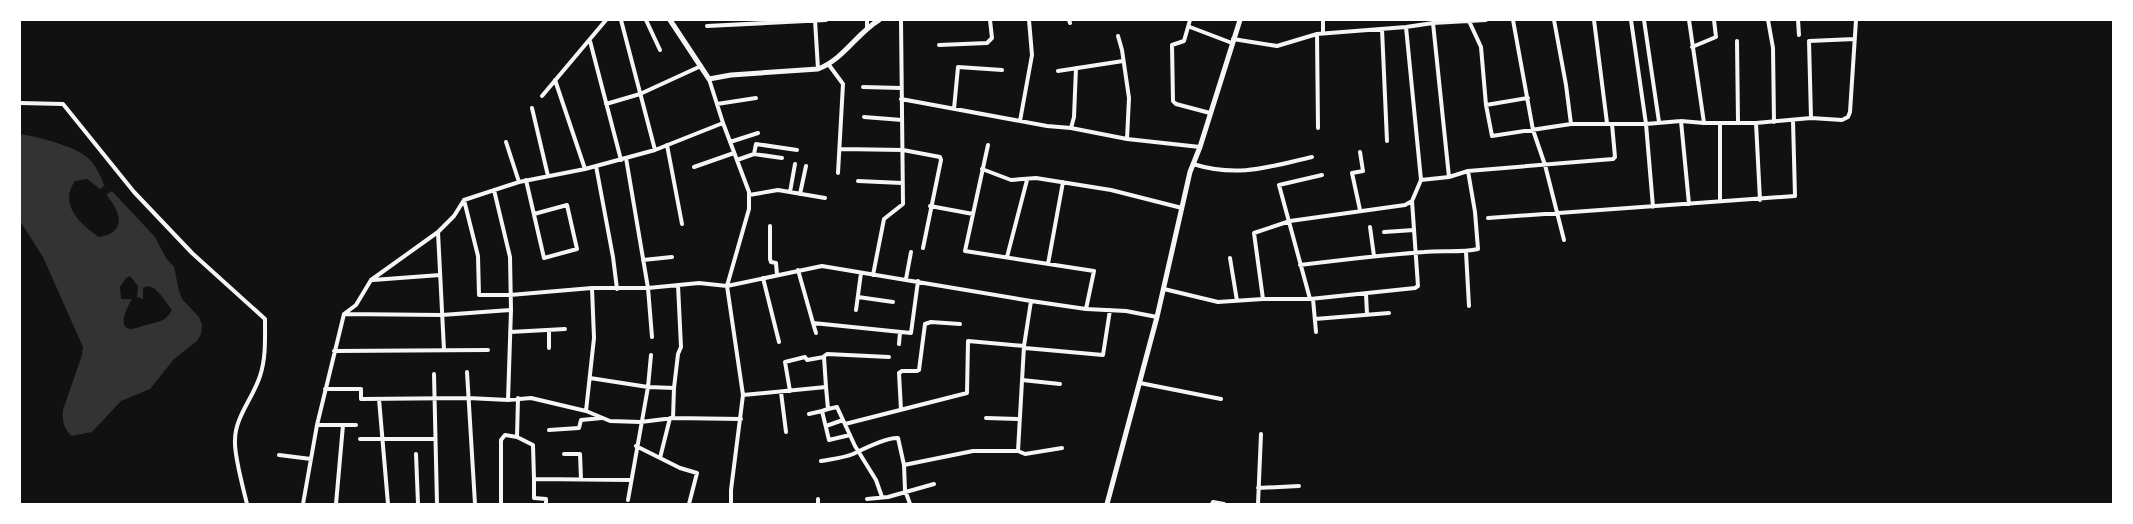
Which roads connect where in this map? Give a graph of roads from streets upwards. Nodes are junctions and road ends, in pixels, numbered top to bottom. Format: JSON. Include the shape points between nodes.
{"nodes":[{"id":1,"x":606,"y":20,"type":"edge"},
{"id":2,"x":621,"y":20,"type":"edge"},
{"id":3,"x":646,"y":20,"type":"edge"},
{"id":4,"x":670,"y":20,"type":"edge"},
{"id":5,"x":815,"y":20,"type":"edge"},
{"id":6,"x":826,"y":20,"type":"edge"},
{"id":7,"x":867,"y":20,"type":"edge"},
{"id":8,"x":879,"y":20,"type":"edge"},
{"id":9,"x":901,"y":20,"type":"edge"},
{"id":10,"x":990,"y":20,"type":"edge"},
{"id":11,"x":1029,"y":20,"type":"edge"},
{"id":12,"x":1190,"y":20,"type":"edge"},
{"id":13,"x":1240,"y":20,"type":"edge"},
{"id":14,"x":1323,"y":20,"type":"edge"},
{"id":15,"x":1486,"y":20,"type":"edge"},
{"id":16,"x":1514,"y":20,"type":"edge"},
{"id":17,"x":1554,"y":20,"type":"edge"},
{"id":18,"x":1594,"y":20,"type":"edge"},
{"id":19,"x":1631,"y":20,"type":"edge"},
{"id":20,"x":1644,"y":20,"type":"edge"},
{"id":21,"x":1688,"y":20,"type":"edge"},
{"id":22,"x":1714,"y":20,"type":"edge"},
{"id":23,"x":1768,"y":20,"type":"edge"},
{"id":24,"x":1798,"y":20,"type":"edge"},
{"id":25,"x":1856,"y":20,"type":"edge"},
{"id":26,"x":772,"y":21,"type":"edge"},
{"id":27,"x":1452,"y":21,"type":"edge"},
{"id":28,"x":1469,"y":21,"type":"edge"},
{"id":29,"x":728,"y":22,"type":"edge"},
{"id":30,"x":1433,"y":23,"type":"junction"},
{"id":31,"x":708,"y":26,"type":"dead end"},
{"id":32,"x":1190,"y":27,"type":"junction"},
{"id":33,"x":1406,"y":27,"type":"junction"},
{"id":34,"x":867,"y":28,"type":"junction"},
{"id":35,"x":1382,"y":29,"type":"junction"},
{"id":36,"x":1323,"y":33,"type":"junction"},
{"id":37,"x":1317,"y":34,"type":"junction"},
{"id":38,"x":1799,"y":35,"type":"dead end"},
{"id":39,"x":1118,"y":36,"type":"dead end"},
{"id":40,"x":590,"y":40,"type":"junction"},
{"id":41,"x":1855,"y":40,"type":"junction"},
{"id":42,"x":1233,"y":41,"type":"junction"},
{"id":43,"x":1737,"y":41,"type":"dead end"},
{"id":44,"x":939,"y":45,"type":"dead end"},
{"id":45,"x":1692,"y":46,"type":"junction"},
{"id":46,"x":660,"y":50,"type":"dead end"},
{"id":47,"x":1123,"y":61,"type":"junction"},
{"id":48,"x":829,"y":65,"type":"junction"},
{"id":49,"x":701,"y":66,"type":"junction"},
{"id":50,"x":818,"y":68,"type":"junction"},
{"id":51,"x":1076,"y":68,"type":"junction"},
{"id":52,"x":1002,"y":70,"type":"dead end"},
{"id":53,"x":1058,"y":71,"type":"dead end"},
{"id":54,"x":555,"y":80,"type":"junction"},
{"id":55,"x":710,"y":80,"type":"junction"},
{"id":56,"x":863,"y":87,"type":"dead end"},
{"id":57,"x":901,"y":88,"type":"junction"},
{"id":58,"x":640,"y":94,"type":"junction"},
{"id":59,"x":542,"y":96,"type":"dead end"},
{"id":60,"x":756,"y":98,"type":"dead end"},
{"id":61,"x":1528,"y":98,"type":"junction"},
{"id":62,"x":901,"y":99,"type":"junction"},
{"id":63,"x":20,"y":103,"type":"edge"},
{"id":64,"x":606,"y":104,"type":"junction"},
{"id":65,"x":717,"y":104,"type":"junction"},
{"id":66,"x":1486,"y":105,"type":"junction"},
{"id":67,"x":532,"y":108,"type":"dead end"},
{"id":68,"x":954,"y":109,"type":"junction"},
{"id":69,"x":1210,"y":113,"type":"junction"},
{"id":70,"x":864,"y":117,"type":"dead end"},
{"id":71,"x":1811,"y":118,"type":"junction"},
{"id":72,"x":902,"y":120,"type":"junction"},
{"id":73,"x":1020,"y":121,"type":"junction"},
{"id":74,"x":1681,"y":121,"type":"junction"},
{"id":75,"x":1793,"y":121,"type":"junction"},
{"id":76,"x":1659,"y":122,"type":"junction"},
{"id":77,"x":1738,"y":122,"type":"junction"},
{"id":78,"x":1774,"y":122,"type":"junction"},
{"id":79,"x":723,"y":123,"type":"junction"},
{"id":80,"x":1609,"y":123,"type":"junction"},
{"id":81,"x":1704,"y":123,"type":"junction"},
{"id":82,"x":1720,"y":123,"type":"junction"},
{"id":83,"x":1756,"y":123,"type":"junction"},
{"id":84,"x":1571,"y":124,"type":"junction"},
{"id":85,"x":1646,"y":124,"type":"junction"},
{"id":86,"x":1071,"y":128,"type":"junction"},
{"id":87,"x":1318,"y":128,"type":"dead end"},
{"id":88,"x":1533,"y":130,"type":"junction"},
{"id":89,"x":758,"y":134,"type":"dead end"},
{"id":90,"x":1127,"y":139,"type":"junction"},
{"id":91,"x":1387,"y":141,"type":"dead end"},
{"id":92,"x":506,"y":142,"type":"dead end"},
{"id":93,"x":730,"y":142,"type":"junction"},
{"id":94,"x":667,"y":145,"type":"junction"},
{"id":95,"x":988,"y":145,"type":"dead end"},
{"id":96,"x":1200,"y":147,"type":"junction"},
{"id":97,"x":841,"y":149,"type":"junction"},
{"id":98,"x":655,"y":150,"type":"junction"},
{"id":99,"x":797,"y":150,"type":"dead end"},
{"id":100,"x":903,"y":150,"type":"junction"},
{"id":101,"x":1360,"y":152,"type":"dead end"},
{"id":102,"x":734,"y":153,"type":"junction"},
{"id":103,"x":754,"y":154,"type":"junction"},
{"id":104,"x":1312,"y":157,"type":"dead end"},
{"id":105,"x":626,"y":158,"type":"junction"},
{"id":106,"x":782,"y":158,"type":"dead end"},
{"id":107,"x":621,"y":160,"type":"junction"},
{"id":108,"x":737,"y":160,"type":"junction"},
{"id":109,"x":795,"y":164,"type":"dead end"},
{"id":110,"x":1193,"y":164,"type":"junction"},
{"id":111,"x":1545,"y":165,"type":"junction"},
{"id":112,"x":596,"y":166,"type":"junction"},
{"id":113,"x":806,"y":166,"type":"dead end"},
{"id":114,"x":694,"y":167,"type":"dead end"},
{"id":115,"x":585,"y":169,"type":"junction"},
{"id":116,"x":982,"y":169,"type":"junction"},
{"id":117,"x":1468,"y":171,"type":"junction"},
{"id":118,"x":838,"y":173,"type":"dead end"},
{"id":119,"x":1322,"y":175,"type":"dead end"},
{"id":120,"x":548,"y":176,"type":"junction"},
{"id":121,"x":1449,"y":177,"type":"junction"},
{"id":122,"x":526,"y":180,"type":"junction"},
{"id":123,"x":1027,"y":180,"type":"junction"},
{"id":124,"x":1421,"y":180,"type":"junction"},
{"id":125,"x":519,"y":182,"type":"junction"},
{"id":126,"x":858,"y":182,"type":"dead end"},
{"id":127,"x":1063,"y":182,"type":"junction"},
{"id":128,"x":902,"y":183,"type":"junction"},
{"id":129,"x":494,"y":190,"type":"junction"},
{"id":130,"x":790,"y":192,"type":"junction"},
{"id":131,"x":800,"y":194,"type":"junction"},
{"id":132,"x":749,"y":195,"type":"junction"},
{"id":133,"x":825,"y":198,"type":"dead end"},
{"id":134,"x":464,"y":200,"type":"junction"},
{"id":135,"x":1760,"y":200,"type":"junction"},
{"id":136,"x":1412,"y":201,"type":"junction"},
{"id":137,"x":1720,"y":202,"type":"junction"},
{"id":138,"x":1689,"y":204,"type":"junction"},
{"id":139,"x":930,"y":206,"type":"junction"},
{"id":140,"x":1654,"y":207,"type":"junction"},
{"id":141,"x":1182,"y":208,"type":"junction"},
{"id":142,"x":1360,"y":210,"type":"junction"},
{"id":143,"x":1557,"y":213,"type":"junction"},
{"id":144,"x":534,"y":214,"type":"junction"},
{"id":145,"x":973,"y":214,"type":"junction"},
{"id":146,"x":1488,"y":218,"type":"dead end"},
{"id":147,"x":1290,"y":221,"type":"junction"},
{"id":148,"x":682,"y":224,"type":"dead end"},
{"id":149,"x":770,"y":226,"type":"dead end"},
{"id":150,"x":1370,"y":227,"type":"dead end"},
{"id":151,"x":1414,"y":230,"type":"junction"},
{"id":152,"x":438,"y":232,"type":"junction"},
{"id":153,"x":1384,"y":232,"type":"dead end"},
{"id":154,"x":1564,"y":240,"type":"dead end"},
{"id":155,"x":923,"y":248,"type":"dead end"},
{"id":156,"x":911,"y":252,"type":"dead end"},
{"id":157,"x":1416,"y":252,"type":"junction"},
{"id":158,"x":1466,"y":252,"type":"junction"},
{"id":159,"x":1374,"y":256,"type":"junction"},
{"id":160,"x":672,"y":257,"type":"dead end"},
{"id":161,"x":1007,"y":257,"type":"junction"},
{"id":162,"x":1230,"y":258,"type":"dead end"},
{"id":163,"x":643,"y":260,"type":"junction"},
{"id":164,"x":1048,"y":264,"type":"junction"},
{"id":165,"x":1300,"y":265,"type":"junction"},
{"id":166,"x":798,"y":270,"type":"junction"},
{"id":167,"x":861,"y":273,"type":"junction"},
{"id":168,"x":440,"y":275,"type":"junction"},
{"id":169,"x":777,"y":275,"type":"junction"},
{"id":170,"x":873,"y":275,"type":"junction"},
{"id":171,"x":763,"y":278,"type":"junction"},
{"id":172,"x":906,"y":279,"type":"junction"},
{"id":173,"x":371,"y":280,"type":"junction"},
{"id":174,"x":918,"y":281,"type":"junction"},
{"id":175,"x":678,"y":285,"type":"junction"},
{"id":176,"x":727,"y":286,"type":"junction"},
{"id":177,"x":592,"y":288,"type":"junction"},
{"id":178,"x":648,"y":288,"type":"junction"},
{"id":179,"x":617,"y":289,"type":"junction"},
{"id":180,"x":1164,"y":289,"type":"junction"},
{"id":181,"x":1366,"y":294,"type":"junction"},
{"id":182,"x":510,"y":295,"type":"junction"},
{"id":183,"x":858,"y":296,"type":"junction"},
{"id":184,"x":1263,"y":299,"type":"junction"},
{"id":185,"x":1312,"y":299,"type":"junction"},
{"id":186,"x":1031,"y":301,"type":"junction"},
{"id":187,"x":1237,"y":301,"type":"junction"},
{"id":188,"x":893,"y":302,"type":"dead end"},
{"id":189,"x":1469,"y":306,"type":"dead end"},
{"id":190,"x":1086,"y":309,"type":"junction"},
{"id":191,"x":511,"y":310,"type":"junction"},
{"id":192,"x":856,"y":310,"type":"dead end"},
{"id":193,"x":1110,"y":310,"type":"junction"},
{"id":194,"x":1389,"y":313,"type":"dead end"},
{"id":195,"x":344,"y":314,"type":"junction"},
{"id":196,"x":442,"y":314,"type":"junction"},
{"id":197,"x":1367,"y":314,"type":"junction"},
{"id":198,"x":1157,"y":317,"type":"junction"},
{"id":199,"x":1315,"y":319,"type":"junction"},
{"id":200,"x":813,"y":323,"type":"junction"},
{"id":201,"x":960,"y":324,"type":"dead end"},
{"id":202,"x":565,"y":328,"type":"dead end"},
{"id":203,"x":548,"y":330,"type":"junction"},
{"id":204,"x":510,"y":332,"type":"junction"},
{"id":205,"x":900,"y":332,"type":"junction"},
{"id":206,"x":1316,"y":332,"type":"dead end"},
{"id":207,"x":816,"y":333,"type":"dead end"},
{"id":208,"x":652,"y":337,"type":"dead end"},
{"id":209,"x":778,"y":342,"type":"dead end"},
{"id":210,"x":899,"y":344,"type":"dead end"},
{"id":211,"x":1025,"y":347,"type":"junction"},
{"id":212,"x":549,"y":348,"type":"dead end"},
{"id":213,"x":444,"y":350,"type":"junction"},
{"id":214,"x":488,"y":350,"type":"dead end"},
{"id":215,"x":334,"y":351,"type":"junction"},
{"id":216,"x":651,"y":355,"type":"dead end"},
{"id":217,"x":823,"y":357,"type":"junction"},
{"id":218,"x":889,"y":357,"type":"dead end"},
{"id":219,"x":467,"y":372,"type":"dead end"},
{"id":220,"x":434,"y":374,"type":"dead end"},
{"id":221,"x":590,"y":378,"type":"junction"},
{"id":222,"x":1022,"y":380,"type":"junction"},
{"id":223,"x":1140,"y":383,"type":"junction"},
{"id":224,"x":1060,"y":384,"type":"dead end"},
{"id":225,"x":648,"y":387,"type":"junction"},
{"id":226,"x":826,"y":387,"type":"junction"},
{"id":227,"x":674,"y":388,"type":"junction"},
{"id":228,"x":324,"y":389,"type":"junction"},
{"id":229,"x":790,"y":391,"type":"junction"},
{"id":230,"x":781,"y":392,"type":"junction"},
{"id":231,"x":743,"y":396,"type":"junction"},
{"id":232,"x":468,"y":398,"type":"junction"},
{"id":233,"x":518,"y":398,"type":"junction"},
{"id":234,"x":379,"y":399,"type":"junction"},
{"id":235,"x":435,"y":399,"type":"junction"},
{"id":236,"x":1221,"y":399,"type":"dead end"},
{"id":237,"x":508,"y":400,"type":"junction"},
{"id":238,"x":828,"y":409,"type":"junction"},
{"id":239,"x":901,"y":410,"type":"junction"},
{"id":240,"x":586,"y":411,"type":"junction"},
{"id":241,"x":822,"y":411,"type":"junction"},
{"id":242,"x":809,"y":414,"type":"dead end"},
{"id":243,"x":602,"y":418,"type":"junction"},
{"id":244,"x":672,"y":418,"type":"junction"},
{"id":245,"x":986,"y":418,"type":"dead end"},
{"id":246,"x":741,"y":419,"type":"junction"},
{"id":247,"x":1020,"y":419,"type":"junction"},
{"id":248,"x":641,"y":422,"type":"junction"},
{"id":249,"x":844,"y":422,"type":"junction"},
{"id":250,"x":317,"y":425,"type":"junction"},
{"id":251,"x":343,"y":425,"type":"junction"},
{"id":252,"x":356,"y":425,"type":"dead end"},
{"id":253,"x":826,"y":426,"type":"junction"},
{"id":254,"x":549,"y":430,"type":"dead end"},
{"id":255,"x":786,"y":432,"type":"dead end"},
{"id":256,"x":1261,"y":434,"type":"dead end"},
{"id":257,"x":850,"y":435,"type":"junction"},
{"id":258,"x":517,"y":437,"type":"junction"},
{"id":259,"x":383,"y":438,"type":"junction"},
{"id":260,"x":360,"y":439,"type":"dead end"},
{"id":261,"x":436,"y":439,"type":"junction"},
{"id":262,"x":636,"y":446,"type":"junction"},
{"id":263,"x":1062,"y":448,"type":"dead end"},
{"id":264,"x":858,"y":449,"type":"junction"},
{"id":265,"x":1018,"y":451,"type":"junction"},
{"id":266,"x":416,"y":454,"type":"dead end"},
{"id":267,"x":564,"y":454,"type":"dead end"},
{"id":268,"x":279,"y":455,"type":"dead end"},
{"id":269,"x":660,"y":458,"type":"junction"},
{"id":270,"x":311,"y":460,"type":"junction"},
{"id":271,"x":822,"y":461,"type":"dead end"},
{"id":272,"x":904,"y":465,"type":"junction"},
{"id":273,"x":534,"y":479,"type":"junction"},
{"id":274,"x":581,"y":479,"type":"junction"},
{"id":275,"x":630,"y":480,"type":"junction"},
{"id":276,"x":934,"y":484,"type":"dead end"},
{"id":277,"x":1299,"y":486,"type":"dead end"},
{"id":278,"x":1258,"y":488,"type":"junction"},
{"id":279,"x":906,"y":490,"type":"junction"},
{"id":280,"x":876,"y":498,"type":"junction"},
{"id":281,"x":882,"y":498,"type":"junction"},
{"id":282,"x":867,"y":499,"type":"dead end"},
{"id":283,"x":628,"y":500,"type":"dead end"},
{"id":284,"x":247,"y":504,"type":"edge"},
{"id":285,"x":303,"y":504,"type":"edge"},
{"id":286,"x":336,"y":504,"type":"edge"},
{"id":287,"x":388,"y":504,"type":"edge"},
{"id":288,"x":418,"y":504,"type":"edge"},
{"id":289,"x":437,"y":504,"type":"edge"},
{"id":290,"x":475,"y":504,"type":"edge"},
{"id":291,"x":501,"y":504,"type":"edge"},
{"id":292,"x":546,"y":504,"type":"edge"},
{"id":293,"x":689,"y":504,"type":"edge"},
{"id":294,"x":731,"y":504,"type":"edge"},
{"id":295,"x":876,"y":504,"type":"edge"},
{"id":296,"x":910,"y":504,"type":"edge"},
{"id":297,"x":1107,"y":504,"type":"edge"},
{"id":298,"x":1212,"y":504,"type":"edge"},
{"id":299,"x":1224,"y":504,"type":"edge"},
{"id":300,"x":1258,"y":504,"type":"edge"}],
"edges":[{"from":1,"to":40,"type":"street"},
{"from":2,"to":58,"type":"street"},
{"from":3,"to":46,"type":"street"},
{"from":4,"to":49,"type":"street"},
{"from":5,"to":6,"type":"street"},
{"from":5,"to":26,"type":"street"},
{"from":5,"to":50,"type":"street"},
{"from":7,"to":34,"type":"street"},
{"from":8,"to":34,"type":"street"},
{"from":9,"to":57,"type":"street"},
{"from":10,"to":44,"type":"street","via":[[992,38],[987,43]]},
{"from":11,"to":73,"type":"street","via":[[1032,55]]},
{"from":12,"to":32,"type":"street"},
{"from":13,"to":42,"type":"street"},
{"from":14,"to":36,"type":"street"},
{"from":15,"to":28,"type":"street"},
{"from":16,"to":61,"type":"street"},
{"from":17,"to":84,"type":"street"},
{"from":18,"to":80,"type":"street"},
{"from":19,"to":85,"type":"street"},
{"from":20,"to":76,"type":"street"},
{"from":21,"to":45,"type":"street"},
{"from":22,"to":45,"type":"street","via":[[1716,37]]},
{"from":23,"to":78,"type":"street","via":[[1773,48]]},
{"from":24,"to":38,"type":"street"},
{"from":25,"to":41,"type":"street"},
{"from":26,"to":29,"type":"street"},
{"from":27,"to":28,"type":"street"},
{"from":27,"to":30,"type":"street"},
{"from":28,"to":66,"type":"street","via":[[1481,47]]},
{"from":29,"to":31,"type":"street"},
{"from":30,"to":33,"type":"street"},
{"from":30,"to":121,"type":"street"},
{"from":32,"to":42,"type":"street"},
{"from":32,"to":69,"type":"street","via":[[1183,43],[1172,45],[1173,101]]},
{"from":33,"to":35,"type":"street"},
{"from":33,"to":124,"type":"street"},
{"from":34,"to":48,"type":"street"},
{"from":35,"to":36,"type":"street"},
{"from":35,"to":91,"type":"street"},
{"from":36,"to":37,"type":"street"},
{"from":37,"to":42,"type":"street","via":[[1277,46]]},
{"from":37,"to":87,"type":"street"},
{"from":39,"to":47,"type":"street"},
{"from":40,"to":54,"type":"street"},
{"from":40,"to":64,"type":"street"},
{"from":41,"to":71,"type":"street","via":[[1848,117],[1842,120]]},
{"from":41,"to":71,"type":"street","via":[[1809,41]]},
{"from":42,"to":69,"type":"street"},
{"from":43,"to":77,"type":"street"},
{"from":45,"to":81,"type":"street"},
{"from":47,"to":51,"type":"street"},
{"from":47,"to":90,"type":"street","via":[[1129,98]]},
{"from":48,"to":50,"type":"street"},
{"from":48,"to":97,"type":"street","via":[[844,84]]},
{"from":49,"to":55,"type":"street"},
{"from":49,"to":58,"type":"street"},
{"from":50,"to":55,"type":"street","via":[[731,75]]},
{"from":51,"to":53,"type":"street"},
{"from":51,"to":86,"type":"street"},
{"from":52,"to":68,"type":"street","via":[[958,67]]},
{"from":54,"to":59,"type":"street"},
{"from":54,"to":115,"type":"street"},
{"from":55,"to":65,"type":"street"},
{"from":56,"to":57,"type":"street"},
{"from":57,"to":62,"type":"street"},
{"from":58,"to":64,"type":"street"},
{"from":58,"to":98,"type":"street"},
{"from":60,"to":65,"type":"street"},
{"from":61,"to":66,"type":"street"},
{"from":61,"to":88,"type":"street"},
{"from":62,"to":68,"type":"street"},
{"from":62,"to":72,"type":"street"},
{"from":63,"to":284,"type":"street","via":[[64,104],[134,192],[172,233],[265,319],[265,349],[260,376],[238,421],[235,440]]},
{"from":64,"to":107,"type":"street"},
{"from":65,"to":79,"type":"street"},
{"from":66,"to":88,"type":"street","via":[[1492,136]]},
{"from":67,"to":120,"type":"street"},
{"from":68,"to":73,"type":"street"},
{"from":69,"to":96,"type":"street"},
{"from":70,"to":72,"type":"street"},
{"from":71,"to":75,"type":"street"},
{"from":72,"to":100,"type":"street"},
{"from":73,"to":86,"type":"street"},
{"from":74,"to":76,"type":"street"},
{"from":74,"to":81,"type":"street"},
{"from":74,"to":138,"type":"street"},
{"from":75,"to":78,"type":"street"},
{"from":75,"to":135,"type":"street","via":[[1795,196]]},
{"from":76,"to":85,"type":"street"},
{"from":77,"to":82,"type":"street"},
{"from":77,"to":83,"type":"street"},
{"from":78,"to":83,"type":"street"},
{"from":79,"to":93,"type":"street"},
{"from":79,"to":94,"type":"street"},
{"from":80,"to":84,"type":"street"},
{"from":80,"to":85,"type":"street"},
{"from":80,"to":111,"type":"street","via":[[1613,159]]},
{"from":81,"to":82,"type":"street"},
{"from":82,"to":137,"type":"street"},
{"from":83,"to":135,"type":"street"},
{"from":84,"to":88,"type":"street"},
{"from":85,"to":140,"type":"street"},
{"from":86,"to":90,"type":"street"},
{"from":88,"to":111,"type":"street"},
{"from":89,"to":93,"type":"street"},
{"from":90,"to":96,"type":"street"},
{"from":92,"to":125,"type":"street"},
{"from":93,"to":102,"type":"street"},
{"from":94,"to":98,"type":"street"},
{"from":94,"to":148,"type":"street"},
{"from":95,"to":116,"type":"street"},
{"from":96,"to":110,"type":"street"},
{"from":97,"to":100,"type":"street"},
{"from":97,"to":118,"type":"street"},
{"from":98,"to":105,"type":"street"},
{"from":99,"to":103,"type":"street","via":[[756,144]]},
{"from":100,"to":128,"type":"street"},
{"from":100,"to":139,"type":"street","via":[[941,159]]},
{"from":101,"to":142,"type":"street","via":[[1363,171],[1352,173]]},
{"from":102,"to":108,"type":"street"},
{"from":102,"to":114,"type":"street"},
{"from":103,"to":106,"type":"street"},
{"from":103,"to":108,"type":"street"},
{"from":104,"to":110,"type":"street","via":[[1251,171],[1216,171]]},
{"from":105,"to":107,"type":"street"},
{"from":105,"to":163,"type":"street"},
{"from":107,"to":112,"type":"street"},
{"from":108,"to":132,"type":"street"},
{"from":109,"to":130,"type":"street"},
{"from":110,"to":141,"type":"street"},
{"from":111,"to":117,"type":"street"},
{"from":111,"to":143,"type":"street"},
{"from":112,"to":115,"type":"street"},
{"from":112,"to":179,"type":"street"},
{"from":113,"to":131,"type":"street"},
{"from":115,"to":120,"type":"street"},
{"from":116,"to":123,"type":"street","via":[[1010,180]]},
{"from":116,"to":145,"type":"street"},
{"from":117,"to":121,"type":"street"},
{"from":117,"to":158,"type":"street","via":[[1478,249]]},
{"from":119,"to":147,"type":"street","via":[[1279,185]]},
{"from":120,"to":122,"type":"street"},
{"from":121,"to":124,"type":"street"},
{"from":122,"to":125,"type":"street"},
{"from":122,"to":144,"type":"street"},
{"from":123,"to":127,"type":"street"},
{"from":123,"to":161,"type":"street"},
{"from":124,"to":136,"type":"street"},
{"from":125,"to":129,"type":"street"},
{"from":126,"to":128,"type":"street"},
{"from":127,"to":141,"type":"street"},
{"from":127,"to":164,"type":"street"},
{"from":128,"to":170,"type":"street","via":[[903,204],[884,219]]},
{"from":129,"to":134,"type":"street"},
{"from":129,"to":182,"type":"street","via":[[510,257]]},
{"from":130,"to":131,"type":"street"},
{"from":130,"to":132,"type":"street","via":[[778,190]]},
{"from":131,"to":133,"type":"street"},
{"from":132,"to":176,"type":"street","via":[[749,209]]},
{"from":134,"to":152,"type":"street"},
{"from":134,"to":182,"type":"street","via":[[478,256],[479,295]]},
{"from":135,"to":137,"type":"street"},
{"from":136,"to":142,"type":"street","via":[[1405,205]]},
{"from":136,"to":151,"type":"street"},
{"from":137,"to":138,"type":"street"},
{"from":138,"to":140,"type":"street"},
{"from":139,"to":145,"type":"street"},
{"from":139,"to":155,"type":"street"},
{"from":140,"to":143,"type":"street"},
{"from":141,"to":180,"type":"street"},
{"from":142,"to":147,"type":"street"},
{"from":143,"to":146,"type":"street"},
{"from":143,"to":154,"type":"street"},
{"from":144,"to":144,"type":"street","via":[[544,258],[577,249],[567,205]]},
{"from":145,"to":161,"type":"street","via":[[965,251]]},
{"from":147,"to":165,"type":"street"},
{"from":147,"to":184,"type":"street","via":[[1254,233]]},
{"from":149,"to":169,"type":"street","via":[[770,261],[776,263]]},
{"from":150,"to":159,"type":"street"},
{"from":151,"to":153,"type":"street"},
{"from":151,"to":157,"type":"street"},
{"from":152,"to":168,"type":"street"},
{"from":152,"to":173,"type":"street"},
{"from":156,"to":172,"type":"street"},
{"from":157,"to":158,"type":"street"},
{"from":157,"to":159,"type":"street"},
{"from":157,"to":181,"type":"street","via":[[1417,287]]},
{"from":158,"to":189,"type":"street"},
{"from":159,"to":165,"type":"street"},
{"from":160,"to":163,"type":"street"},
{"from":161,"to":164,"type":"street"},
{"from":162,"to":187,"type":"street"},
{"from":163,"to":178,"type":"street"},
{"from":164,"to":190,"type":"street","via":[[1094,271]]},
{"from":165,"to":185,"type":"street"},
{"from":166,"to":167,"type":"street","via":[[822,266]]},
{"from":166,"to":169,"type":"street"},
{"from":166,"to":200,"type":"street"},
{"from":167,"to":170,"type":"street"},
{"from":167,"to":183,"type":"street"},
{"from":168,"to":173,"type":"street"},
{"from":168,"to":196,"type":"street"},
{"from":169,"to":171,"type":"street"},
{"from":170,"to":172,"type":"street"},
{"from":171,"to":176,"type":"street"},
{"from":171,"to":209,"type":"street"},
{"from":172,"to":174,"type":"street"},
{"from":173,"to":195,"type":"street","via":[[356,305]]},
{"from":174,"to":186,"type":"street"},
{"from":174,"to":205,"type":"street","via":[[911,333]]},
{"from":175,"to":176,"type":"street"},
{"from":175,"to":178,"type":"street"},
{"from":175,"to":227,"type":"street","via":[[681,347]]},
{"from":176,"to":231,"type":"street"},
{"from":177,"to":179,"type":"street"},
{"from":177,"to":182,"type":"street"},
{"from":177,"to":221,"type":"street","via":[[594,338]]},
{"from":178,"to":179,"type":"street"},
{"from":178,"to":208,"type":"street"},
{"from":180,"to":187,"type":"street","via":[[1218,302]]},
{"from":180,"to":198,"type":"street"},
{"from":181,"to":185,"type":"street"},
{"from":181,"to":197,"type":"street"},
{"from":182,"to":191,"type":"street"},
{"from":183,"to":188,"type":"street"},
{"from":183,"to":192,"type":"street"},
{"from":184,"to":185,"type":"street"},
{"from":184,"to":187,"type":"street"},
{"from":185,"to":199,"type":"street"},
{"from":186,"to":190,"type":"street"},
{"from":186,"to":211,"type":"street"},
{"from":190,"to":193,"type":"street"},
{"from":191,"to":196,"type":"street"},
{"from":191,"to":204,"type":"street"},
{"from":193,"to":198,"type":"street"},
{"from":193,"to":211,"type":"street","via":[[1103,356]]},
{"from":194,"to":197,"type":"street"},
{"from":195,"to":196,"type":"street"},
{"from":195,"to":215,"type":"street"},
{"from":196,"to":213,"type":"street"},
{"from":197,"to":199,"type":"street"},
{"from":198,"to":223,"type":"street"},
{"from":199,"to":206,"type":"street"},
{"from":200,"to":205,"type":"street"},
{"from":200,"to":207,"type":"street"},
{"from":201,"to":239,"type":"street","via":[[925,324],[919,370],[899,373]]},
{"from":202,"to":203,"type":"street"},
{"from":203,"to":204,"type":"street"},
{"from":203,"to":212,"type":"street"},
{"from":204,"to":237,"type":"street"},
{"from":205,"to":210,"type":"street"},
{"from":211,"to":222,"type":"street"},
{"from":211,"to":239,"type":"street","via":[[968,341],[967,393]]},
{"from":213,"to":214,"type":"street"},
{"from":213,"to":215,"type":"street"},
{"from":215,"to":228,"type":"street"},
{"from":216,"to":225,"type":"street"},
{"from":217,"to":218,"type":"street","via":[[827,354]]},
{"from":217,"to":226,"type":"street"},
{"from":217,"to":229,"type":"street","via":[[785,362]]},
{"from":219,"to":232,"type":"street"},
{"from":220,"to":235,"type":"street"},
{"from":221,"to":225,"type":"street"},
{"from":221,"to":240,"type":"street"},
{"from":222,"to":224,"type":"street"},
{"from":222,"to":247,"type":"street"},
{"from":223,"to":236,"type":"street"},
{"from":223,"to":297,"type":"street"},
{"from":225,"to":227,"type":"street"},
{"from":225,"to":248,"type":"street"},
{"from":226,"to":229,"type":"street"},
{"from":226,"to":238,"type":"street"},
{"from":227,"to":244,"type":"street"},
{"from":228,"to":234,"type":"street","via":[[361,389],[362,399]]},
{"from":228,"to":250,"type":"street"},
{"from":229,"to":230,"type":"street"},
{"from":230,"to":231,"type":"street"},
{"from":230,"to":255,"type":"street"},
{"from":231,"to":246,"type":"street"},
{"from":232,"to":235,"type":"street"},
{"from":232,"to":237,"type":"street"},
{"from":232,"to":290,"type":"street"},
{"from":233,"to":237,"type":"street"},
{"from":233,"to":240,"type":"street"},
{"from":233,"to":258,"type":"street"},
{"from":234,"to":235,"type":"street"},
{"from":234,"to":259,"type":"street"},
{"from":235,"to":261,"type":"street"},
{"from":238,"to":241,"type":"street"},
{"from":238,"to":249,"type":"street","via":[[837,406]]},
{"from":239,"to":249,"type":"street"},
{"from":240,"to":243,"type":"street"},
{"from":241,"to":242,"type":"street"},
{"from":241,"to":253,"type":"street"},
{"from":243,"to":248,"type":"street"},
{"from":243,"to":254,"type":"street","via":[[580,420],[579,428]]},
{"from":244,"to":246,"type":"street"},
{"from":244,"to":248,"type":"street"},
{"from":244,"to":269,"type":"street"},
{"from":245,"to":247,"type":"street"},
{"from":246,"to":294,"type":"street"},
{"from":247,"to":265,"type":"street"},
{"from":248,"to":262,"type":"street"},
{"from":249,"to":253,"type":"street"},
{"from":249,"to":257,"type":"street"},
{"from":250,"to":251,"type":"street"},
{"from":250,"to":270,"type":"street"},
{"from":251,"to":252,"type":"street"},
{"from":251,"to":286,"type":"street"},
{"from":253,"to":257,"type":"street","via":[[829,440]]},
{"from":256,"to":278,"type":"street"},
{"from":257,"to":264,"type":"street"},
{"from":258,"to":273,"type":"street","via":[[533,445]]},
{"from":258,"to":291,"type":"street","via":[[505,435],[501,440]]},
{"from":259,"to":260,"type":"street"},
{"from":259,"to":261,"type":"street"},
{"from":259,"to":287,"type":"street"},
{"from":261,"to":289,"type":"street"},
{"from":262,"to":269,"type":"street"},
{"from":262,"to":275,"type":"street"},
{"from":263,"to":265,"type":"street","via":[[1025,454]]},
{"from":264,"to":271,"type":"street","via":[[853,454]]},
{"from":264,"to":272,"type":"street","via":[[898,438]]},
{"from":264,"to":281,"type":"street","via":[[876,480]]},
{"from":265,"to":272,"type":"street","via":[[973,451]]},
{"from":266,"to":288,"type":"street"},
{"from":267,"to":274,"type":"street","via":[[580,454]]},
{"from":268,"to":270,"type":"street"},
{"from":269,"to":293,"type":"street","via":[[697,473]]},
{"from":270,"to":285,"type":"street"},
{"from":272,"to":279,"type":"street"},
{"from":273,"to":274,"type":"street"},
{"from":273,"to":292,"type":"street","via":[[534,498],[546,500]]},
{"from":274,"to":275,"type":"street"},
{"from":275,"to":283,"type":"street"},
{"from":276,"to":279,"type":"street"},
{"from":277,"to":278,"type":"street"},
{"from":278,"to":300,"type":"street"},
{"from":279,"to":281,"type":"street"},
{"from":279,"to":296,"type":"street"},
{"from":280,"to":281,"type":"street"},
{"from":280,"to":282,"type":"street"},
{"from":280,"to":295,"type":"street"},
{"from":298,"to":299,"type":"street"}]}
